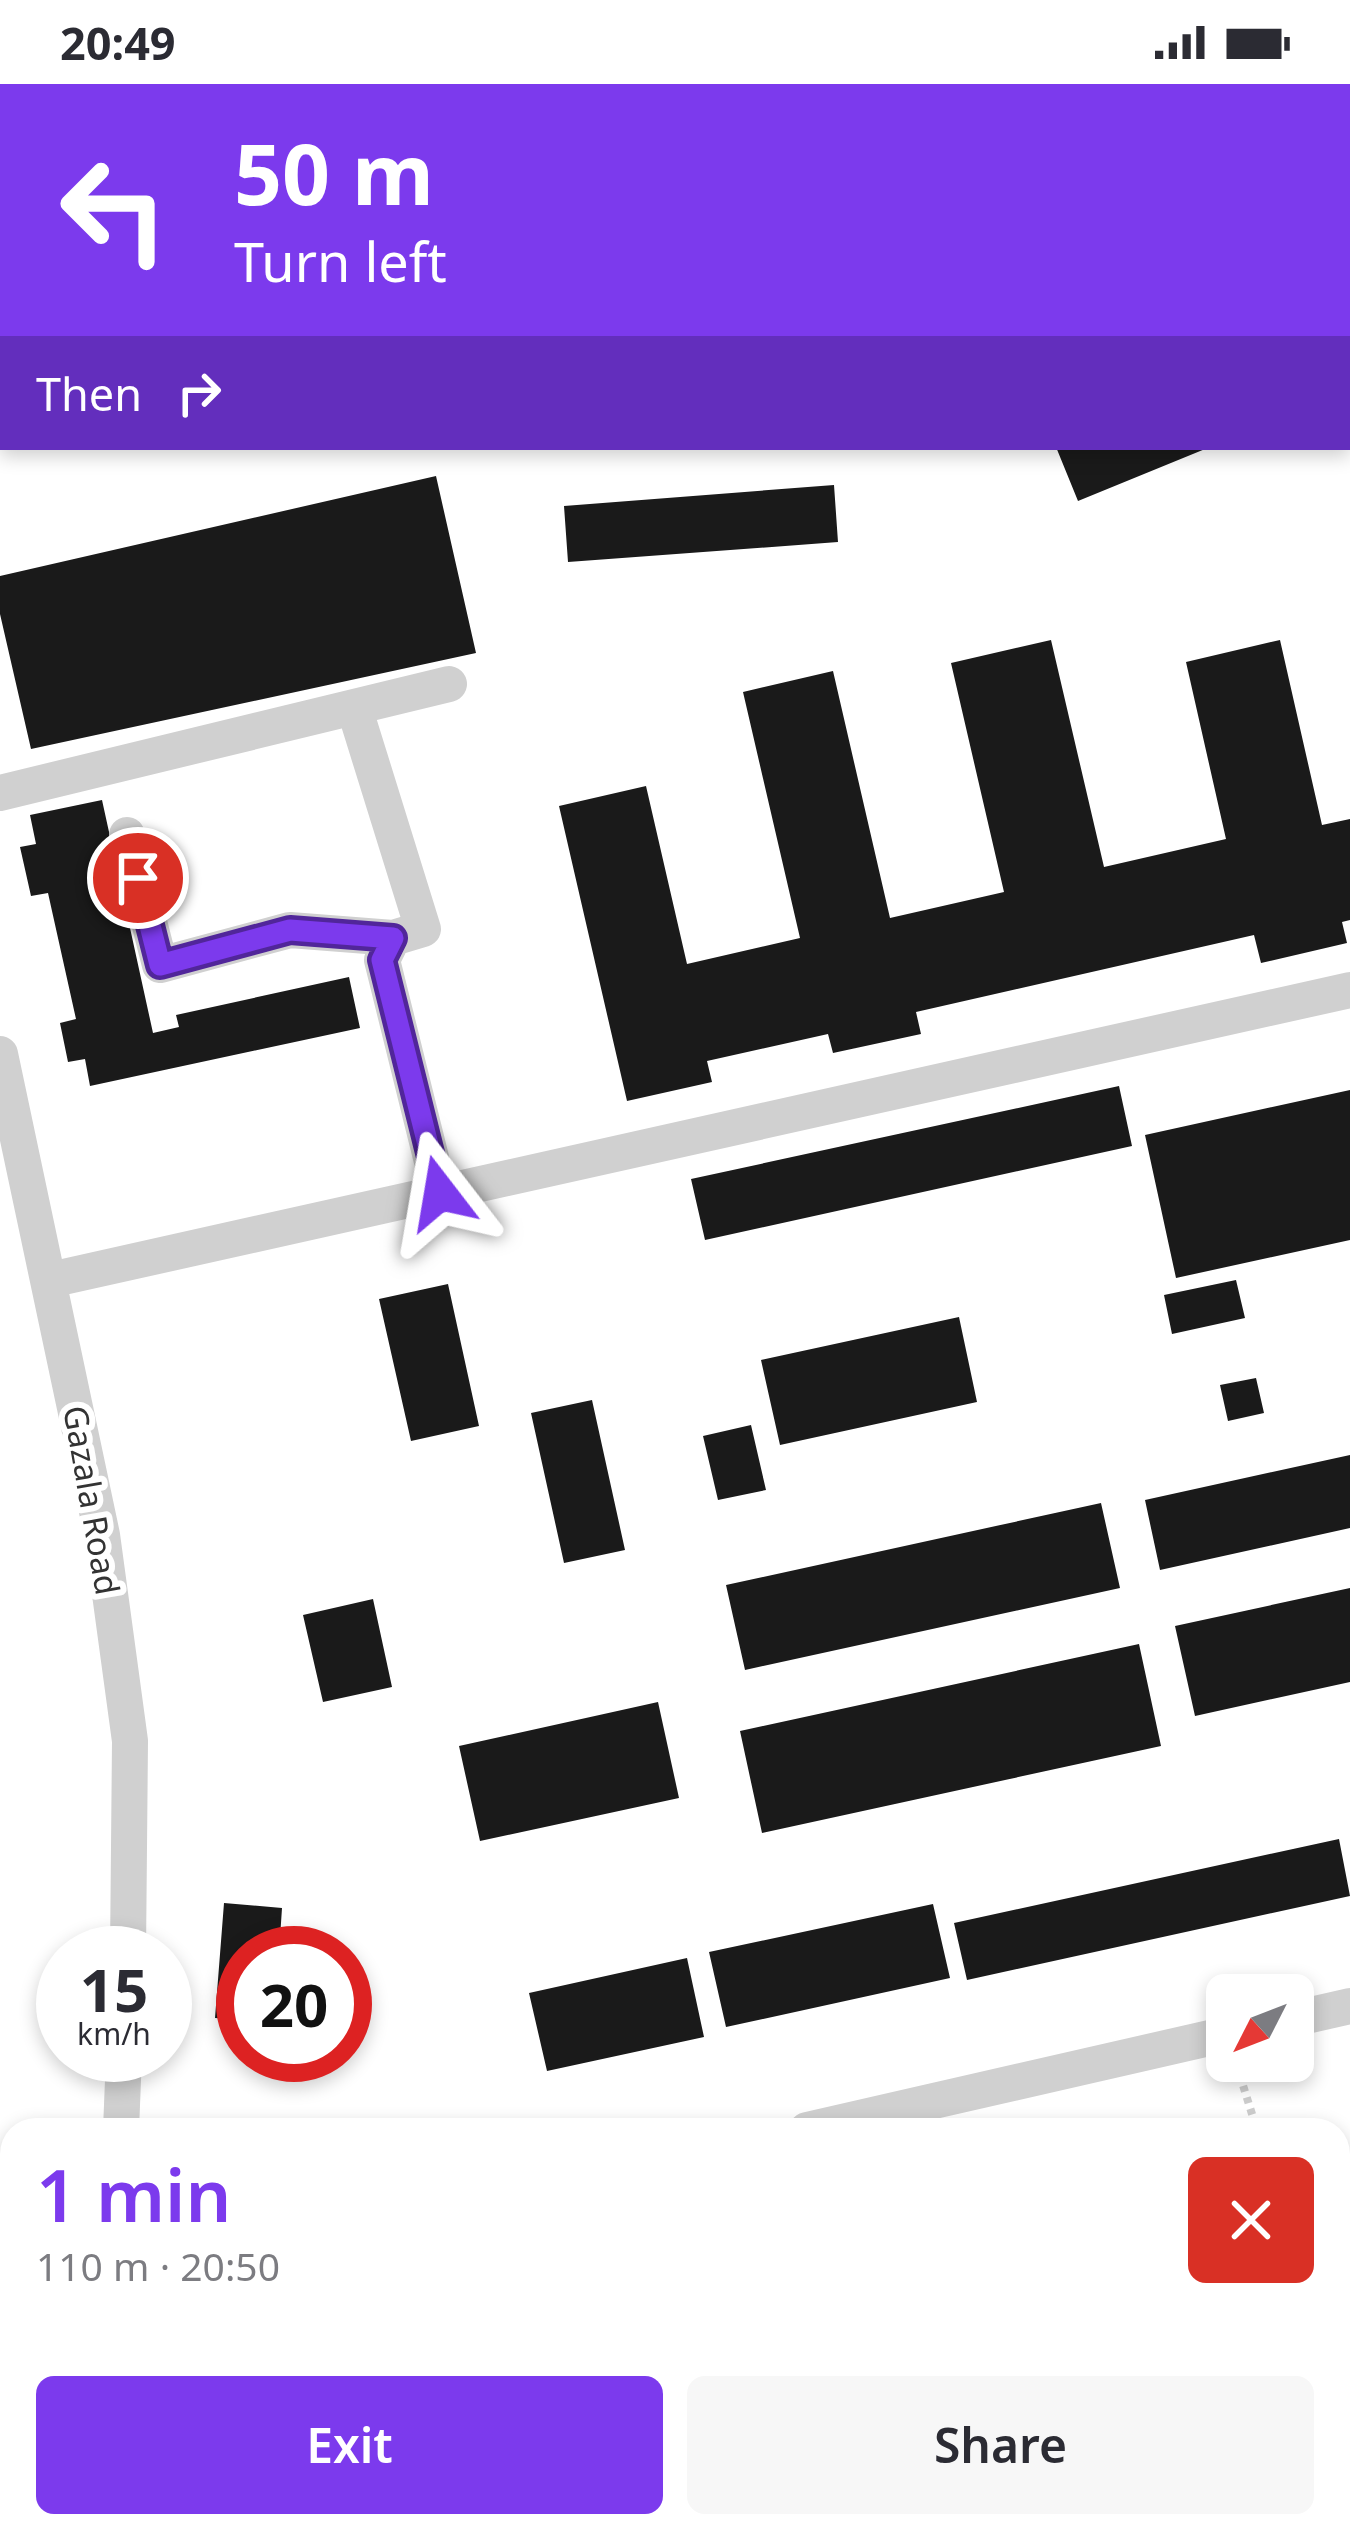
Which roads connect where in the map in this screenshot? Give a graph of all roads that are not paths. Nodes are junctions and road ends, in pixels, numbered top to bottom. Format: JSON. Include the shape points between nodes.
{"nodes":[{"id":1,"x":449,"y":684,"type":"dead end"},
{"id":2,"x":354,"y":707,"type":"junction"},
{"id":3,"x":0,"y":793,"type":"edge"},
{"id":4,"x":127,"y":835,"type":"dead end"},
{"id":5,"x":393,"y":938,"type":"junction"},
{"id":6,"x":1350,"y":990,"type":"edge"},
{"id":7,"x":0,"y":1054,"type":"edge"},
{"id":8,"x":440,"y":1193,"type":"junction"},
{"id":9,"x":50,"y":1280,"type":"junction"},
{"id":10,"x":128,"y":1926,"type":"edge"},
{"id":11,"x":1350,"y":2006,"type":"edge"},
{"id":12,"x":1314,"y":2014,"type":"edge"},
{"id":13,"x":1206,"y":2039,"type":"edge"},
{"id":14,"x":123,"y":2082,"type":"edge"},
{"id":15,"x":122,"y":2118,"type":"edge"},
{"id":16,"x":860,"y":2118,"type":"edge"}],
"edges":[{"from":1,"to":2,"type":"street"},
{"from":2,"to":3,"type":"street"},
{"from":2,"to":5,"type":"street","via":[[423,929]]},
{"from":4,"to":5,"type":"street","via":[[160,965],[290,930]]},
{"from":5,"to":8,"type":"street","via":[[382,960]]},
{"from":6,"to":8,"type":"street"},
{"from":7,"to":9,"type":"street","name":"Gazala Road"},
{"from":8,"to":9,"type":"street"},
{"from":9,"to":10,"type":"street","name":"Gazala Road","via":[[102,1535],[130,1741]]},
{"from":11,"to":12,"type":"street"},
{"from":13,"to":16,"type":"street"},
{"from":14,"to":15,"type":"street"}]}
